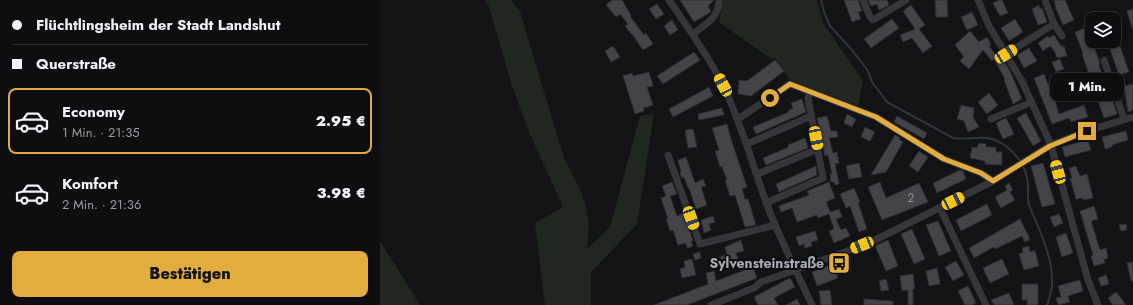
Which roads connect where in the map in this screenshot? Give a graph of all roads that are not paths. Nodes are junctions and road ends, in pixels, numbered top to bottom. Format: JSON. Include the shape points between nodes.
{"nodes":[{"id":1,"x":669,"y":0,"type":"edge"},
{"id":2,"x":719,"y":0,"type":"edge"},
{"id":3,"x":863,"y":0,"type":"edge"},
{"id":4,"x":906,"y":0,"type":"edge"},
{"id":5,"x":978,"y":0,"type":"edge"},
{"id":6,"x":1045,"y":0,"type":"edge"},
{"id":7,"x":1054,"y":24,"type":"junction"},
{"id":8,"x":693,"y":34,"type":"junction"},
{"id":9,"x":1062,"y":36,"type":"dead end"},
{"id":10,"x":1006,"y":54,"type":"junction"},
{"id":11,"x":1104,"y":60,"type":"dead end"},
{"id":12,"x":810,"y":92,"type":"junction"},
{"id":13,"x":1032,"y":102,"type":"junction"},
{"id":14,"x":811,"y":116,"type":"junction"},
{"id":15,"x":1133,"y":117,"type":"edge"},
{"id":16,"x":738,"y":119,"type":"junction"},
{"id":17,"x":991,"y":119,"type":"dead end"},
{"id":18,"x":1124,"y":119,"type":"junction"},
{"id":19,"x":747,"y":144,"type":"junction"},
{"id":20,"x":1050,"y":146,"type":"junction"},
{"id":21,"x":818,"y":149,"type":"junction"},
{"id":22,"x":668,"y":155,"type":"dead end"},
{"id":23,"x":757,"y":174,"type":"junction"},
{"id":24,"x":993,"y":181,"type":"junction"},
{"id":25,"x":766,"y":203,"type":"junction"},
{"id":26,"x":940,"y":208,"type":"junction"},
{"id":27,"x":775,"y":225,"type":"junction"},
{"id":28,"x":795,"y":269,"type":"junction"},
{"id":29,"x":985,"y":304,"type":"edge"},
{"id":30,"x":711,"y":305,"type":"edge"},
{"id":31,"x":812,"y":305,"type":"edge"},
{"id":32,"x":1098,"y":305,"type":"edge"}],
"edges":[{"from":1,"to":8,"type":"street"},
{"from":2,"to":8,"type":"street","via":[[714,18]]},
{"from":3,"to":4,"type":"street","via":[[873,20]]},
{"from":5,"to":10,"type":"street","via":[[989,26]]},
{"from":6,"to":7,"type":"street"},
{"from":7,"to":9,"type":"street"},
{"from":7,"to":10,"type":"street"},
{"from":8,"to":16,"type":"street","via":[[716,72]]},
{"from":10,"to":13,"type":"street"},
{"from":11,"to":18,"type":"street"},
{"from":12,"to":14,"type":"street","via":[[808,98]]},
{"from":12,"to":16,"type":"street","via":[[790,84]]},
{"from":12,"to":24,"type":"street","via":[[876,117],[944,159],[981,173]]},
{"from":13,"to":17,"type":"street"},
{"from":13,"to":20,"type":"street"},
{"from":14,"to":19,"type":"street"},
{"from":14,"to":21,"type":"street"},
{"from":15,"to":18,"type":"street"},
{"from":16,"to":19,"type":"street"},
{"from":18,"to":20,"type":"street"},
{"from":19,"to":23,"type":"street"},
{"from":20,"to":24,"type":"street"},
{"from":20,"to":32,"type":"street","via":[[1088,280]]},
{"from":21,"to":23,"type":"street"},
{"from":21,"to":25,"type":"street","via":[[823,178]]},
{"from":22,"to":27,"type":"street","via":[[700,244]]},
{"from":23,"to":25,"type":"street"},
{"from":24,"to":26,"type":"street"},
{"from":25,"to":27,"type":"street"},
{"from":26,"to":28,"type":"street","via":[[875,240]]},
{"from":26,"to":29,"type":"street"},
{"from":27,"to":28,"type":"street"},
{"from":28,"to":30,"type":"street"},
{"from":28,"to":31,"type":"street"}]}
